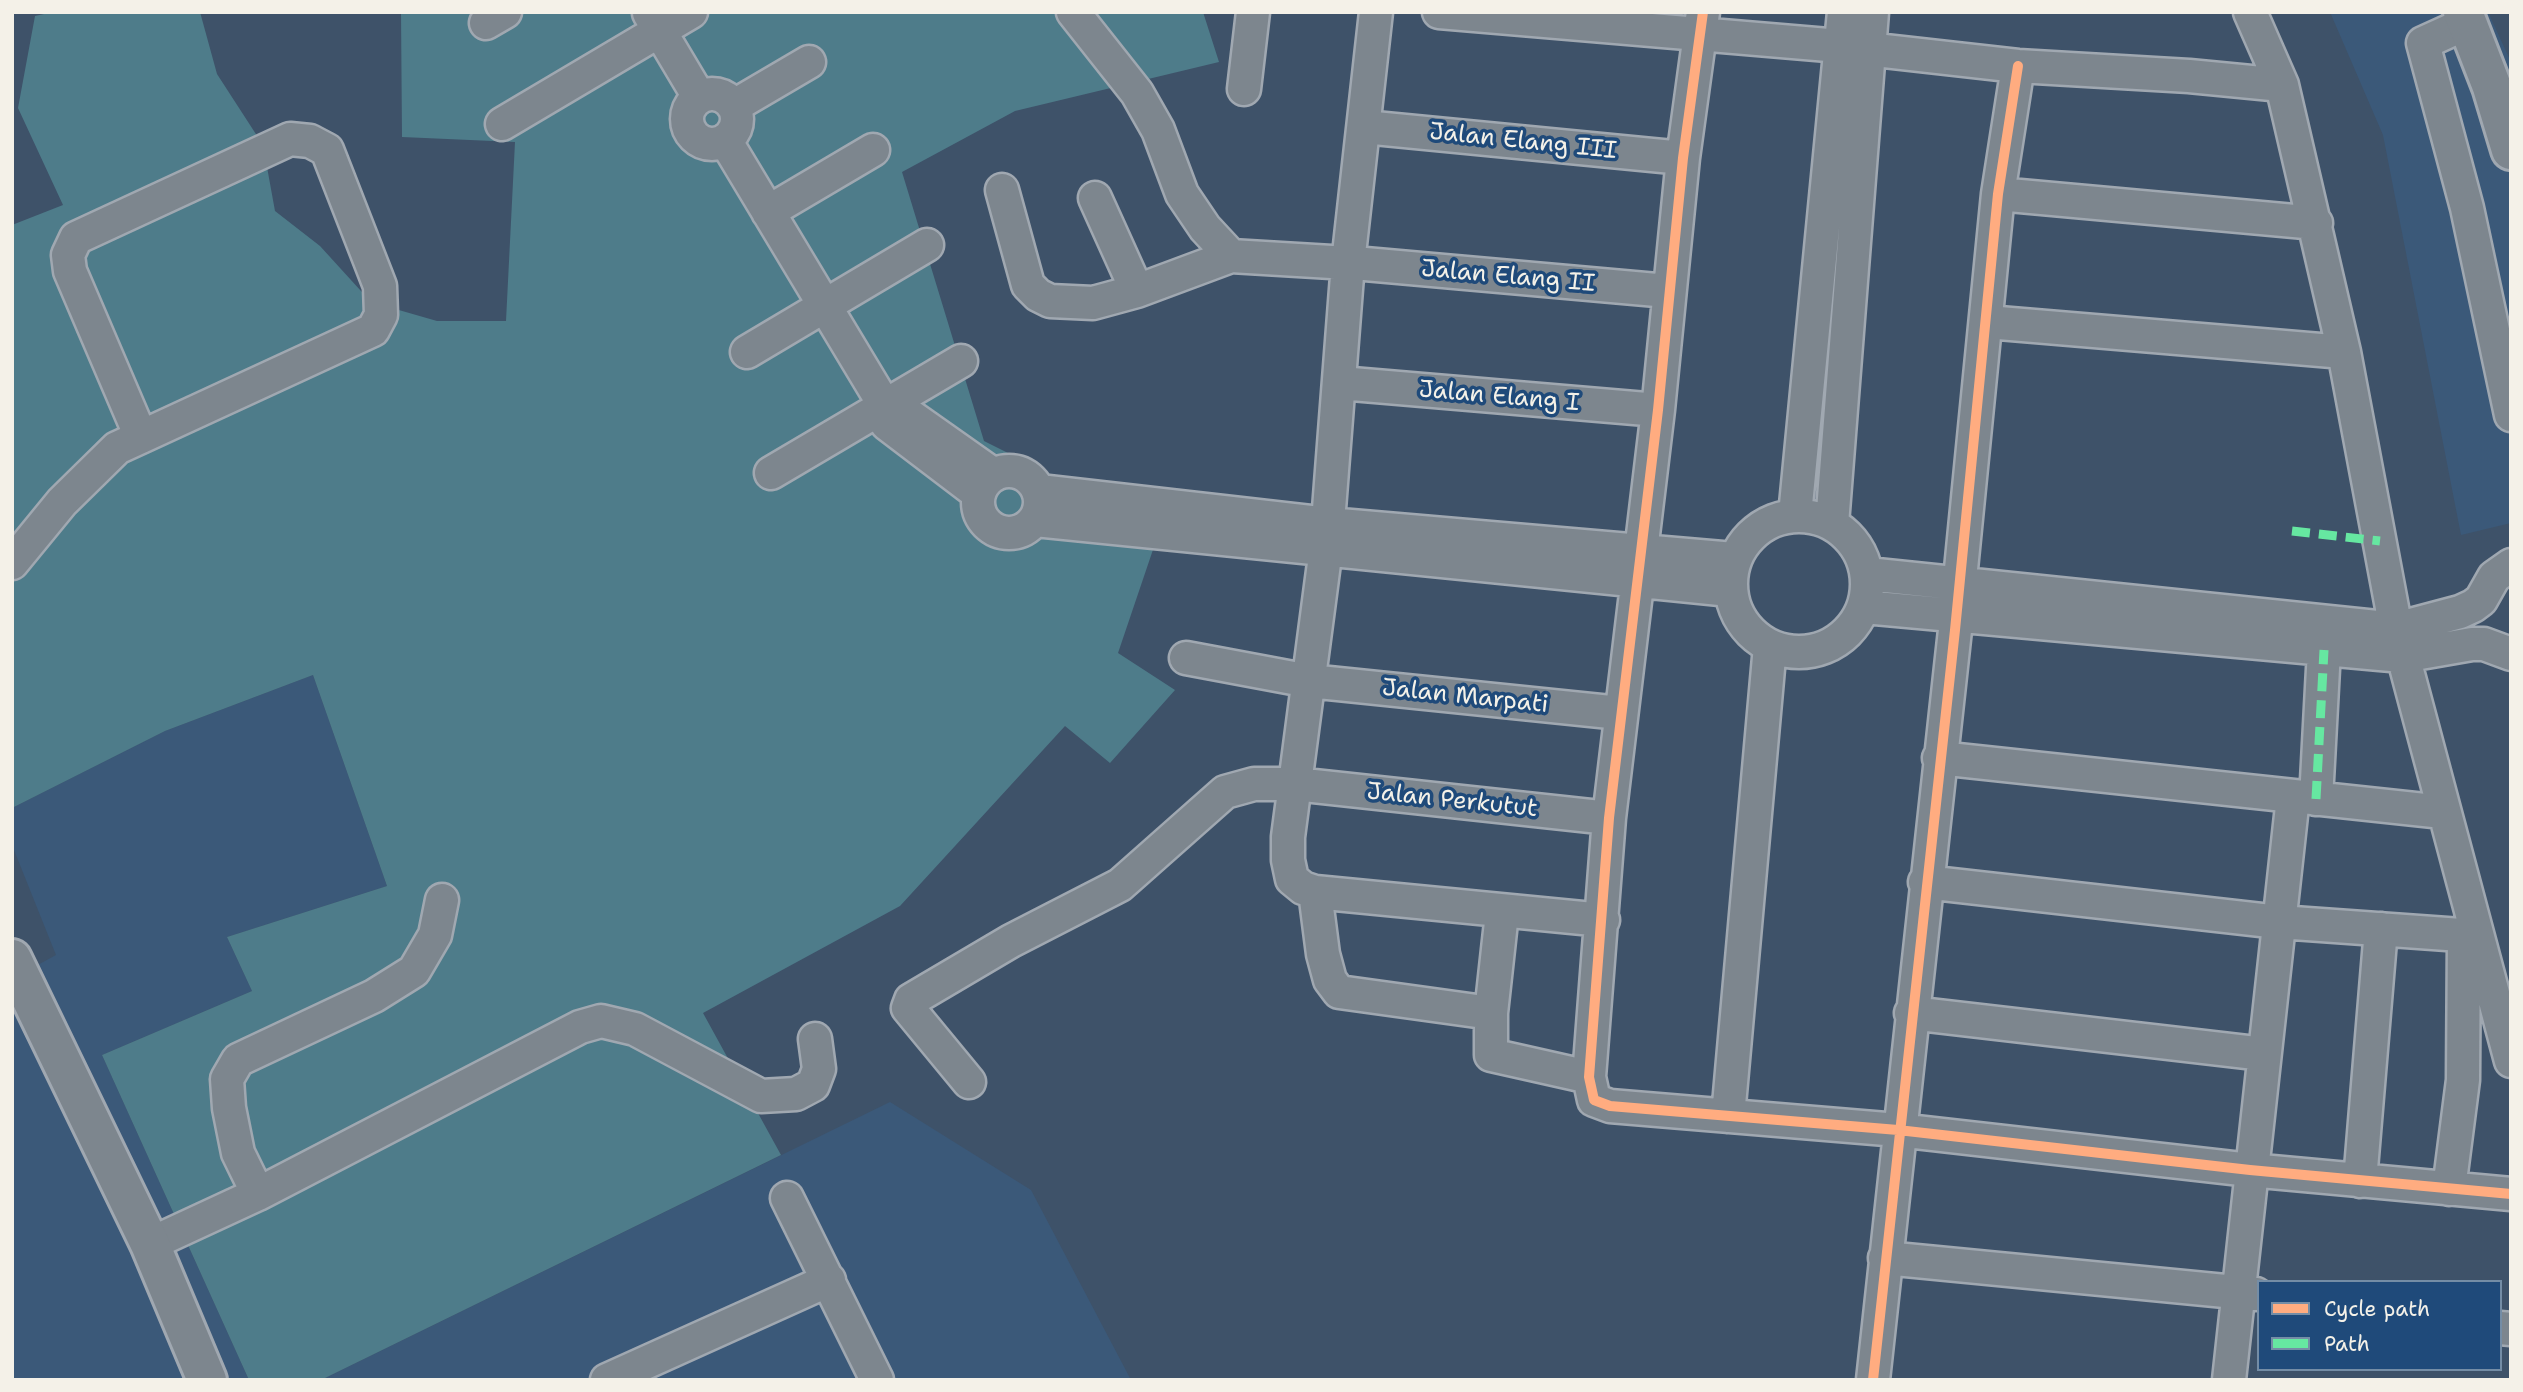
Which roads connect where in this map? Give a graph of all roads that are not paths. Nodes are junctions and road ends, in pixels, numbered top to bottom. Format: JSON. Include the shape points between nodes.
{"nodes":[{"id":1,"x":691,"y":12,"type":"edge"},
{"id":2,"x":1073,"y":12,"type":"edge"},
{"id":3,"x":1253,"y":12,"type":"edge"},
{"id":4,"x":1376,"y":12,"type":"edge"},
{"id":5,"x":1439,"y":12,"type":"edge"},
{"id":6,"x":1844,"y":12,"type":"edge"},
{"id":7,"x":1872,"y":12,"type":"edge"},
{"id":8,"x":2250,"y":12,"type":"edge"},
{"id":9,"x":2465,"y":18,"type":"edge"},
{"id":10,"x":654,"y":22,"type":"edge"},
{"id":11,"x":1702,"y":24,"type":"edge"},
{"id":12,"x":1854,"y":48,"type":"junction"},
{"id":13,"x":809,"y":62,"type":"dead end"},
{"id":14,"x":2018,"y":66,"type":"junction"},
{"id":15,"x":2282,"y":85,"type":"junction"},
{"id":16,"x":1244,"y":89,"type":"dead end"},
{"id":17,"x":699,"y":97,"type":"junction"},
{"id":18,"x":734,"y":106,"type":"junction"},
{"id":19,"x":502,"y":124,"type":"dead end"},
{"id":20,"x":1364,"y":127,"type":"junction"},
{"id":21,"x":725,"y":140,"type":"junction"},
{"id":22,"x":873,"y":150,"type":"dead end"},
{"id":23,"x":2511,"y":150,"type":"edge"},
{"id":24,"x":1683,"y":158,"type":"junction"},
{"id":25,"x":1002,"y":190,"type":"dead end"},
{"id":26,"x":1998,"y":194,"type":"junction"},
{"id":27,"x":1095,"y":198,"type":"dead end"},
{"id":28,"x":768,"y":212,"type":"junction"},
{"id":29,"x":2316,"y":223,"type":"junction"},
{"id":30,"x":927,"y":245,"type":"dead end"},
{"id":31,"x":1231,"y":256,"type":"junction"},
{"id":32,"x":1348,"y":263,"type":"junction"},
{"id":33,"x":1137,"y":291,"type":"junction"},
{"id":34,"x":1668,"y":291,"type":"junction"},
{"id":35,"x":825,"y":306,"type":"junction"},
{"id":36,"x":1987,"y":322,"type":"junction"},
{"id":37,"x":747,"y":352,"type":"dead end"},
{"id":38,"x":2344,"y":352,"type":"junction"},
{"id":39,"x":961,"y":360,"type":"dead end"},
{"id":40,"x":2506,"y":374,"type":"edge"},
{"id":41,"x":1340,"y":383,"type":"junction"},
{"id":42,"x":885,"y":406,"type":"junction"},
{"id":43,"x":1658,"y":410,"type":"junction"},
{"id":44,"x":2511,"y":415,"type":"edge"},
{"id":45,"x":141,"y":437,"type":"junction"},
{"id":46,"x":771,"y":473,"type":"dead end"},
{"id":47,"x":986,"y":484,"type":"junction"},
{"id":48,"x":1037,"y":506,"type":"junction"},
{"id":49,"x":1795,"y":515,"type":"junction"},
{"id":50,"x":1832,"y":524,"type":"junction"},
{"id":51,"x":1327,"y":536,"type":"junction"},
{"id":52,"x":1734,"y":559,"type":"junction"},
{"id":53,"x":12,"y":563,"type":"edge"},
{"id":54,"x":2511,"y":565,"type":"edge"},
{"id":55,"x":1641,"y":566,"type":"junction"},
{"id":56,"x":1867,"y":574,"type":"junction"},
{"id":57,"x":1730,"y":590,"type":"junction"},
{"id":58,"x":1956,"y":599,"type":"junction"},
{"id":59,"x":1864,"y":607,"type":"junction"},
{"id":60,"x":2400,"y":642,"type":"junction"},
{"id":61,"x":1770,"y":646,"type":"junction"},
{"id":62,"x":2325,"y":650,"type":"junction"},
{"id":63,"x":2511,"y":654,"type":"edge"},
{"id":64,"x":1186,"y":659,"type":"dead end"},
{"id":65,"x":1309,"y":681,"type":"junction"},
{"id":66,"x":1620,"y":713,"type":"junction"},
{"id":67,"x":1939,"y":758,"type":"junction"},
{"id":68,"x":1295,"y":784,"type":"junction"},
{"id":69,"x":2305,"y":798,"type":"junction"},
{"id":70,"x":2443,"y":812,"type":"junction"},
{"id":71,"x":1609,"y":818,"type":"junction"},
{"id":72,"x":1926,"y":881,"type":"junction"},
{"id":73,"x":1315,"y":892,"type":"junction"},
{"id":74,"x":442,"y":900,"type":"dead end"},
{"id":75,"x":1502,"y":912,"type":"junction"},
{"id":76,"x":1603,"y":920,"type":"junction"},
{"id":77,"x":2279,"y":922,"type":"junction"},
{"id":78,"x":2381,"y":929,"type":"junction"},
{"id":79,"x":2470,"y":936,"type":"junction"},
{"id":80,"x":15,"y":970,"type":"edge"},
{"id":81,"x":1491,"y":1013,"type":"junction"},
{"id":82,"x":1911,"y":1013,"type":"junction"},
{"id":83,"x":815,"y":1039,"type":"dead end"},
{"id":84,"x":2264,"y":1054,"type":"junction"},
{"id":85,"x":2511,"y":1061,"type":"edge"},
{"id":86,"x":1589,"y":1077,"type":"junction"},
{"id":87,"x":969,"y":1082,"type":"dead end"},
{"id":88,"x":1728,"y":1116,"type":"junction"},
{"id":89,"x":1898,"y":1130,"type":"junction"},
{"id":90,"x":2250,"y":1170,"type":"junction"},
{"id":91,"x":2360,"y":1181,"type":"junction"},
{"id":92,"x":2449,"y":1189,"type":"junction"},
{"id":93,"x":258,"y":1194,"type":"junction"},
{"id":94,"x":2511,"y":1194,"type":"edge"},
{"id":95,"x":788,"y":1198,"type":"dead end"},
{"id":96,"x":150,"y":1244,"type":"junction"},
{"id":97,"x":1885,"y":1258,"type":"junction"},
{"id":98,"x":829,"y":1280,"type":"junction"},
{"id":99,"x":2248,"y":1293,"type":"edge"},
{"id":100,"x":207,"y":1380,"type":"edge"},
{"id":101,"x":607,"y":1380,"type":"edge"},
{"id":102,"x":877,"y":1380,"type":"edge"},
{"id":103,"x":1873,"y":1380,"type":"edge"},
{"id":104,"x":2229,"y":1380,"type":"edge"}],
"edges":[{"from":1,"to":10,"type":"street"},
{"from":2,"to":31,"type":"street","via":[[1137,93],[1158,130],[1182,194]]},
{"from":3,"to":16,"type":"street"},
{"from":4,"to":20,"type":"street"},
{"from":5,"to":11,"type":"street"},
{"from":6,"to":12,"type":"street"},
{"from":7,"to":12,"type":"street"},
{"from":8,"to":15,"type":"street"},
{"from":9,"to":23,"type":"main road"},
{"from":9,"to":40,"type":"street","via":[[2423,43],[2468,208]]},
{"from":10,"to":17,"type":"street"},
{"from":10,"to":19,"type":"street"},
{"from":11,"to":12,"type":"street"},
{"from":11,"to":24,"type":"street"},
{"from":12,"to":14,"type":"street"},
{"from":12,"to":49,"type":"street"},
{"from":12,"to":50,"type":"street"},
{"from":13,"to":18,"type":"street"},
{"from":14,"to":15,"type":"street"},
{"from":14,"to":26,"type":"street"},
{"from":15,"to":29,"type":"street"},
{"from":17,"to":18,"type":"street","via":[[715,94]]},
{"from":17,"to":21,"type":"street","via":[[688,117],[691,131],[703,142]]},
{"from":18,"to":21,"type":"street","via":[[735,128]]},
{"from":20,"to":24,"type":"street","name":"Jalan Elang III"},
{"from":20,"to":32,"type":"street"},
{"from":21,"to":28,"type":"street"},
{"from":22,"to":28,"type":"street"},
{"from":24,"to":34,"type":"street"},
{"from":25,"to":33,"type":"street","via":[[1028,285],[1038,295],[1071,304]]},
{"from":26,"to":29,"type":"street"},
{"from":26,"to":36,"type":"street"},
{"from":27,"to":33,"type":"street"},
{"from":28,"to":35,"type":"street"},
{"from":29,"to":38,"type":"street"},
{"from":30,"to":35,"type":"street"},
{"from":31,"to":32,"type":"street","name":"Jalan Elang II"},
{"from":31,"to":33,"type":"street"},
{"from":32,"to":34,"type":"street","name":"Jalan Elang II"},
{"from":32,"to":41,"type":"street"},
{"from":34,"to":43,"type":"street"},
{"from":35,"to":37,"type":"street"},
{"from":35,"to":42,"type":"street"},
{"from":36,"to":38,"type":"street"},
{"from":36,"to":58,"type":"street"},
{"from":38,"to":60,"type":"street"},
{"from":39,"to":42,"type":"street"},
{"from":40,"to":44,"type":"street"},
{"from":41,"to":43,"type":"street","name":"Jalan Elang I"},
{"from":41,"to":51,"type":"street"},
{"from":42,"to":46,"type":"street"},
{"from":42,"to":47,"type":"street","via":[[900,408]]},
{"from":43,"to":55,"type":"street"},
{"from":45,"to":45,"type":"street","via":[[373,330],[381,315],[380,286],[327,150],[310,141],[290,139],[76,238],[68,256],[70,271]]},
{"from":45,"to":53,"type":"street","via":[[117,447],[62,502]]},
{"from":47,"to":48,"type":"street","via":[[1011,471],[1020,473],[1034,484]]},
{"from":47,"to":48,"type":"street","via":[[980,513],[991,528],[1010,533],[1028,527]]},
{"from":48,"to":51,"type":"street"},
{"from":49,"to":50,"type":"street"},
{"from":49,"to":52,"type":"street","via":[[1752,533]]},
{"from":50,"to":56,"type":"street","via":[[1856,545]]},
{"from":51,"to":55,"type":"street"},
{"from":51,"to":65,"type":"street"},
{"from":52,"to":55,"type":"street"},
{"from":52,"to":57,"type":"street"},
{"from":54,"to":60,"type":"street","via":[[2494,577],[2473,606]]},
{"from":55,"to":57,"type":"street"},
{"from":55,"to":66,"type":"street"},
{"from":56,"to":58,"type":"street"},
{"from":56,"to":59,"type":"street"},
{"from":57,"to":61,"type":"street","via":[[1743,624]]},
{"from":58,"to":59,"type":"street"},
{"from":58,"to":60,"type":"street"},
{"from":58,"to":62,"type":"street"},
{"from":58,"to":67,"type":"street"},
{"from":59,"to":61,"type":"street","via":[[1846,633],[1826,646],[1802,652]]},
{"from":60,"to":62,"type":"street"},
{"from":60,"to":63,"type":"street","via":[[2484,644]]},
{"from":60,"to":70,"type":"street"},
{"from":61,"to":88,"type":"street"},
{"from":62,"to":69,"type":"street"},
{"from":64,"to":65,"type":"street","name":"Jalan Marpati"},
{"from":65,"to":66,"type":"street","name":"Jalan Marpati"},
{"from":65,"to":68,"type":"street"},
{"from":66,"to":71,"type":"street"},
{"from":67,"to":69,"type":"street"},
{"from":67,"to":72,"type":"street"},
{"from":68,"to":71,"type":"street","name":"Jalan Perkutut"},
{"from":68,"to":73,"type":"street","via":[[1288,860],[1292,879]]},
{"from":68,"to":87,"type":"street","name":"Jalan Perkutut","via":[[1254,784],[1225,792],[1119,885],[911,1000],[908,1008]]},
{"from":69,"to":70,"type":"street"},
{"from":69,"to":77,"type":"street"},
{"from":70,"to":79,"type":"street"},
{"from":71,"to":76,"type":"street"},
{"from":72,"to":77,"type":"street"},
{"from":72,"to":82,"type":"street"},
{"from":73,"to":75,"type":"street"},
{"from":73,"to":81,"type":"street","via":[[1323,954],[1330,980],[1339,992]]},
{"from":74,"to":93,"type":"street","via":[[435,935],[414,971],[374,996],[238,1060],[227,1079],[229,1108],[238,1153]]},
{"from":75,"to":76,"type":"street"},
{"from":75,"to":81,"type":"street"},
{"from":76,"to":86,"type":"street"},
{"from":77,"to":78,"type":"street"},
{"from":77,"to":84,"type":"street"},
{"from":78,"to":79,"type":"street"},
{"from":78,"to":91,"type":"street"},
{"from":79,"to":85,"type":"street"},
{"from":79,"to":92,"type":"street","via":[[2463,1080]]},
{"from":80,"to":96,"type":"main road"},
{"from":81,"to":86,"type":"street","via":[[1491,1055]]},
{"from":82,"to":84,"type":"street"},
{"from":82,"to":89,"type":"street"},
{"from":83,"to":93,"type":"street","via":[[819,1069],[813,1085],[796,1094],[761,1096],[635,1029],[601,1021],[533,1049]]},
{"from":84,"to":90,"type":"street"},
{"from":86,"to":88,"type":"street","via":[[1590,1093],[1601,1104]]},
{"from":88,"to":89,"type":"street"},
{"from":89,"to":90,"type":"street"},
{"from":89,"to":97,"type":"street"},
{"from":90,"to":91,"type":"street"},
{"from":90,"to":99,"type":"street"},
{"from":91,"to":92,"type":"street"},
{"from":92,"to":94,"type":"street"},
{"from":93,"to":96,"type":"street"},
{"from":95,"to":98,"type":"street"},
{"from":96,"to":100,"type":"main road"},
{"from":97,"to":99,"type":"street"},
{"from":97,"to":103,"type":"street"},
{"from":98,"to":101,"type":"street"},
{"from":98,"to":102,"type":"street"},
{"from":99,"to":104,"type":"street"}]}
